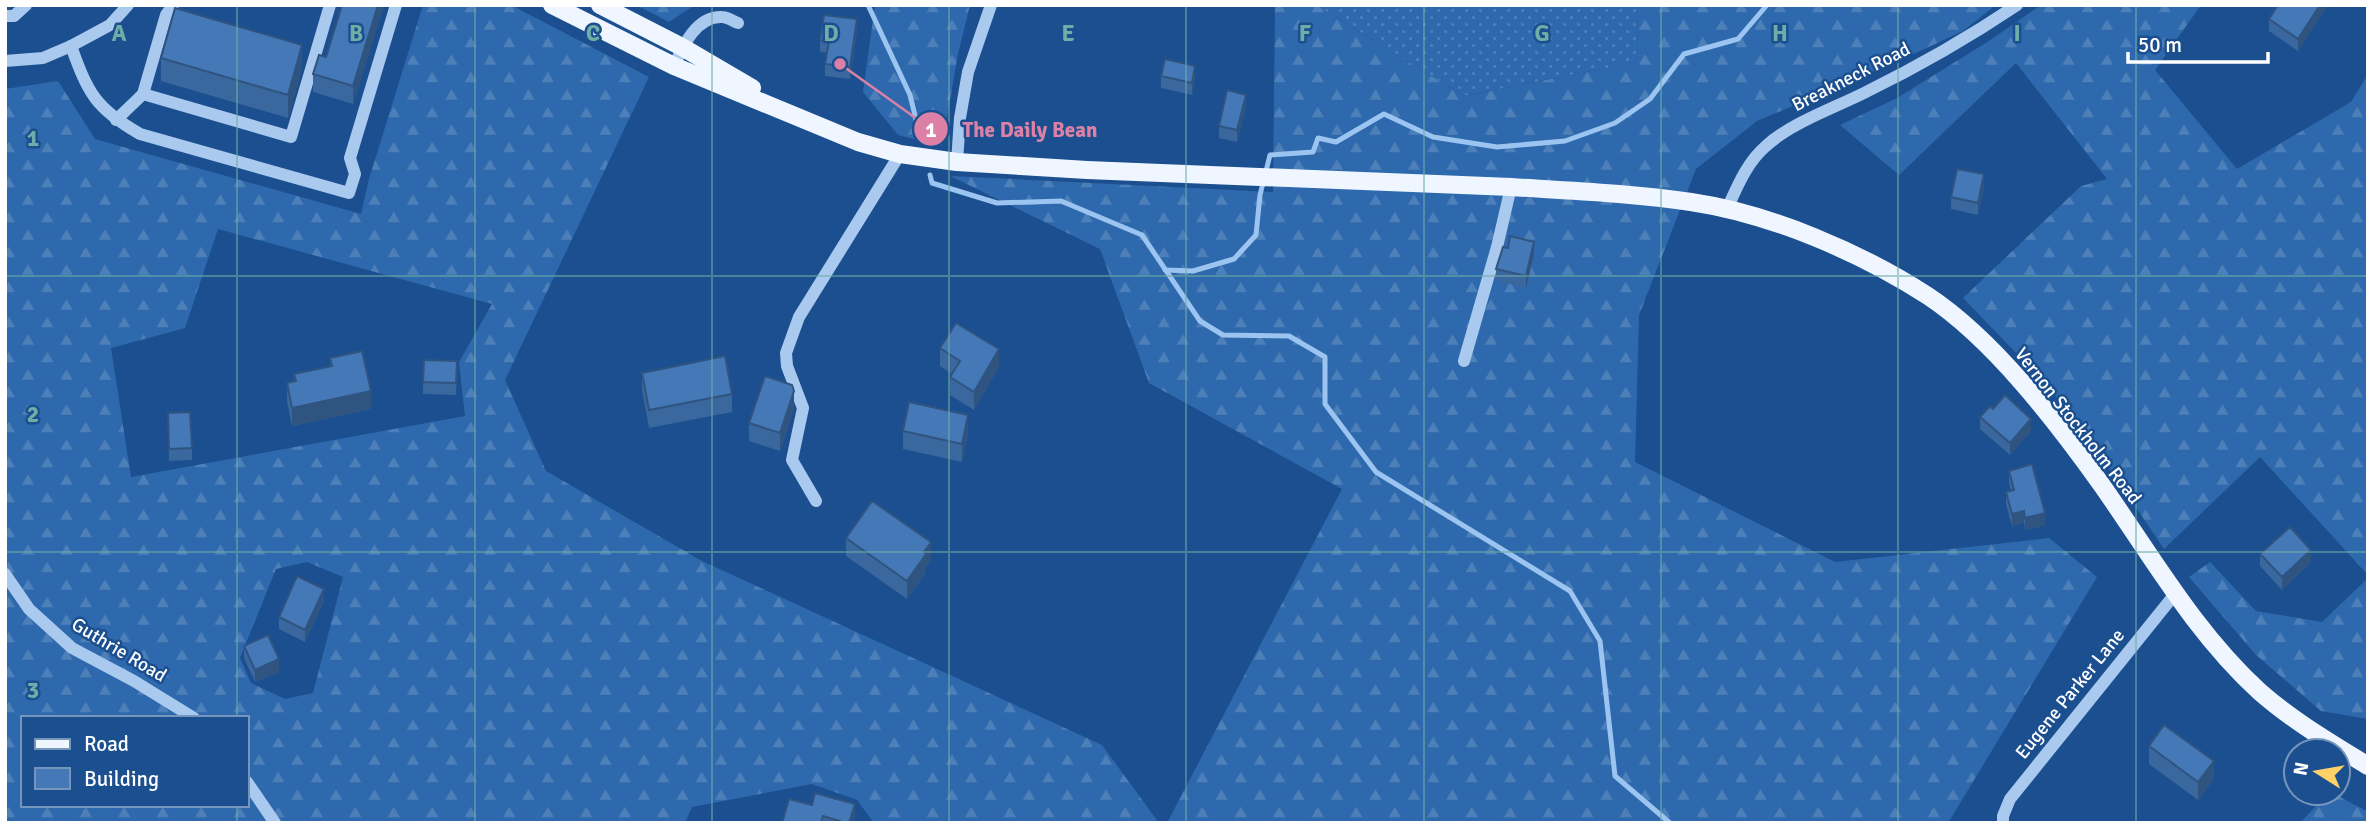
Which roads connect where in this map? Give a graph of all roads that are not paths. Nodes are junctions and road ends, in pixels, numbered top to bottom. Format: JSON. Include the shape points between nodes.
{"nodes":[{"id":1,"x":26,"y":5,"type":"edge"},
{"id":2,"x":128,"y":5,"type":"edge"},
{"id":3,"x":173,"y":5,"type":"edge"},
{"id":4,"x":330,"y":5,"type":"edge"},
{"id":5,"x":396,"y":5,"type":"edge"},
{"id":6,"x":552,"y":5,"type":"edge"},
{"id":7,"x":600,"y":5,"type":"edge"},
{"id":8,"x":990,"y":5,"type":"edge"},
{"id":9,"x":2017,"y":5,"type":"edge"},
{"id":10,"x":5,"y":16,"type":"edge"},
{"id":11,"x":738,"y":23,"type":"dead end"},
{"id":12,"x":71,"y":46,"type":"junction"},
{"id":13,"x":682,"y":47,"type":"junction"},
{"id":14,"x":5,"y":61,"type":"edge"},
{"id":15,"x":674,"y":66,"type":"junction"},
{"id":16,"x":143,"y":93,"type":"junction"},
{"id":17,"x":116,"y":120,"type":"junction"},
{"id":18,"x":809,"y":122,"type":"junction"},
{"id":19,"x":900,"y":154,"type":"junction"},
{"id":20,"x":957,"y":162,"type":"junction"},
{"id":21,"x":1511,"y":187,"type":"junction"},
{"id":22,"x":1727,"y":209,"type":"junction"},
{"id":23,"x":1464,"y":361,"type":"dead end"},
{"id":24,"x":816,"y":501,"type":"dead end"},
{"id":25,"x":5,"y":574,"type":"edge"},
{"id":26,"x":2175,"y":594,"type":"junction"},
{"id":27,"x":191,"y":716,"type":"edge"},
{"id":28,"x":2368,"y":766,"type":"edge"},
{"id":29,"x":248,"y":783,"type":"edge"},
{"id":30,"x":275,"y":823,"type":"edge"},
{"id":31,"x":2003,"y":823,"type":"edge"}],
"edges":[{"from":1,"to":10,"type":"street","via":[[14,16]]},
{"from":2,"to":12,"type":"street","via":[[110,25]]},
{"from":3,"to":16,"type":"street"},
{"from":4,"to":16,"type":"street","via":[[291,137]]},
{"from":5,"to":17,"type":"street","via":[[350,158],[355,174],[349,193],[140,134]]},
{"from":6,"to":15,"type":"main road"},
{"from":7,"to":13,"type":"main road"},
{"from":8,"to":20,"type":"street","via":[[968,72]]},
{"from":9,"to":22,"type":"street","name":"Breakneck Road","via":[[1968,38],[1765,146],[1742,176]]},
{"from":11,"to":13,"type":"street","via":[[723,16],[701,23]]},
{"from":12,"to":14,"type":"street","via":[[43,58]]},
{"from":12,"to":17,"type":"street","via":[[83,82],[96,103]]},
{"from":13,"to":15,"type":"street"},
{"from":13,"to":18,"type":"main road"},
{"from":15,"to":18,"type":"main road"},
{"from":16,"to":17,"type":"street"},
{"from":18,"to":19,"type":"main road","name":"Vernon Stockholm Road"},
{"from":19,"to":20,"type":"main road","name":"Vernon Stockholm Road"},
{"from":19,"to":24,"type":"street","via":[[799,317],[786,353],[803,408],[792,460]]},
{"from":20,"to":21,"type":"main road","name":"Vernon Stockholm Road"},
{"from":21,"to":22,"type":"main road","name":"Vernon Stockholm Road"},
{"from":21,"to":23,"type":"street"},
{"from":22,"to":26,"type":"main road","name":"Vernon Stockholm Road","via":[[1853,255],[1929,297],[1968,329],[2043,410],[2100,483]]},
{"from":25,"to":27,"type":"street","name":"Guthrie Road","via":[[29,609],[72,648]]},
{"from":26,"to":28,"type":"main road","name":"Vernon Stockholm Road","via":[[2260,692],[2313,733]]},
{"from":26,"to":31,"type":"street","name":"Eugene Parker Lane","via":[[2010,799]]},
{"from":29,"to":30,"type":"street"}]}
